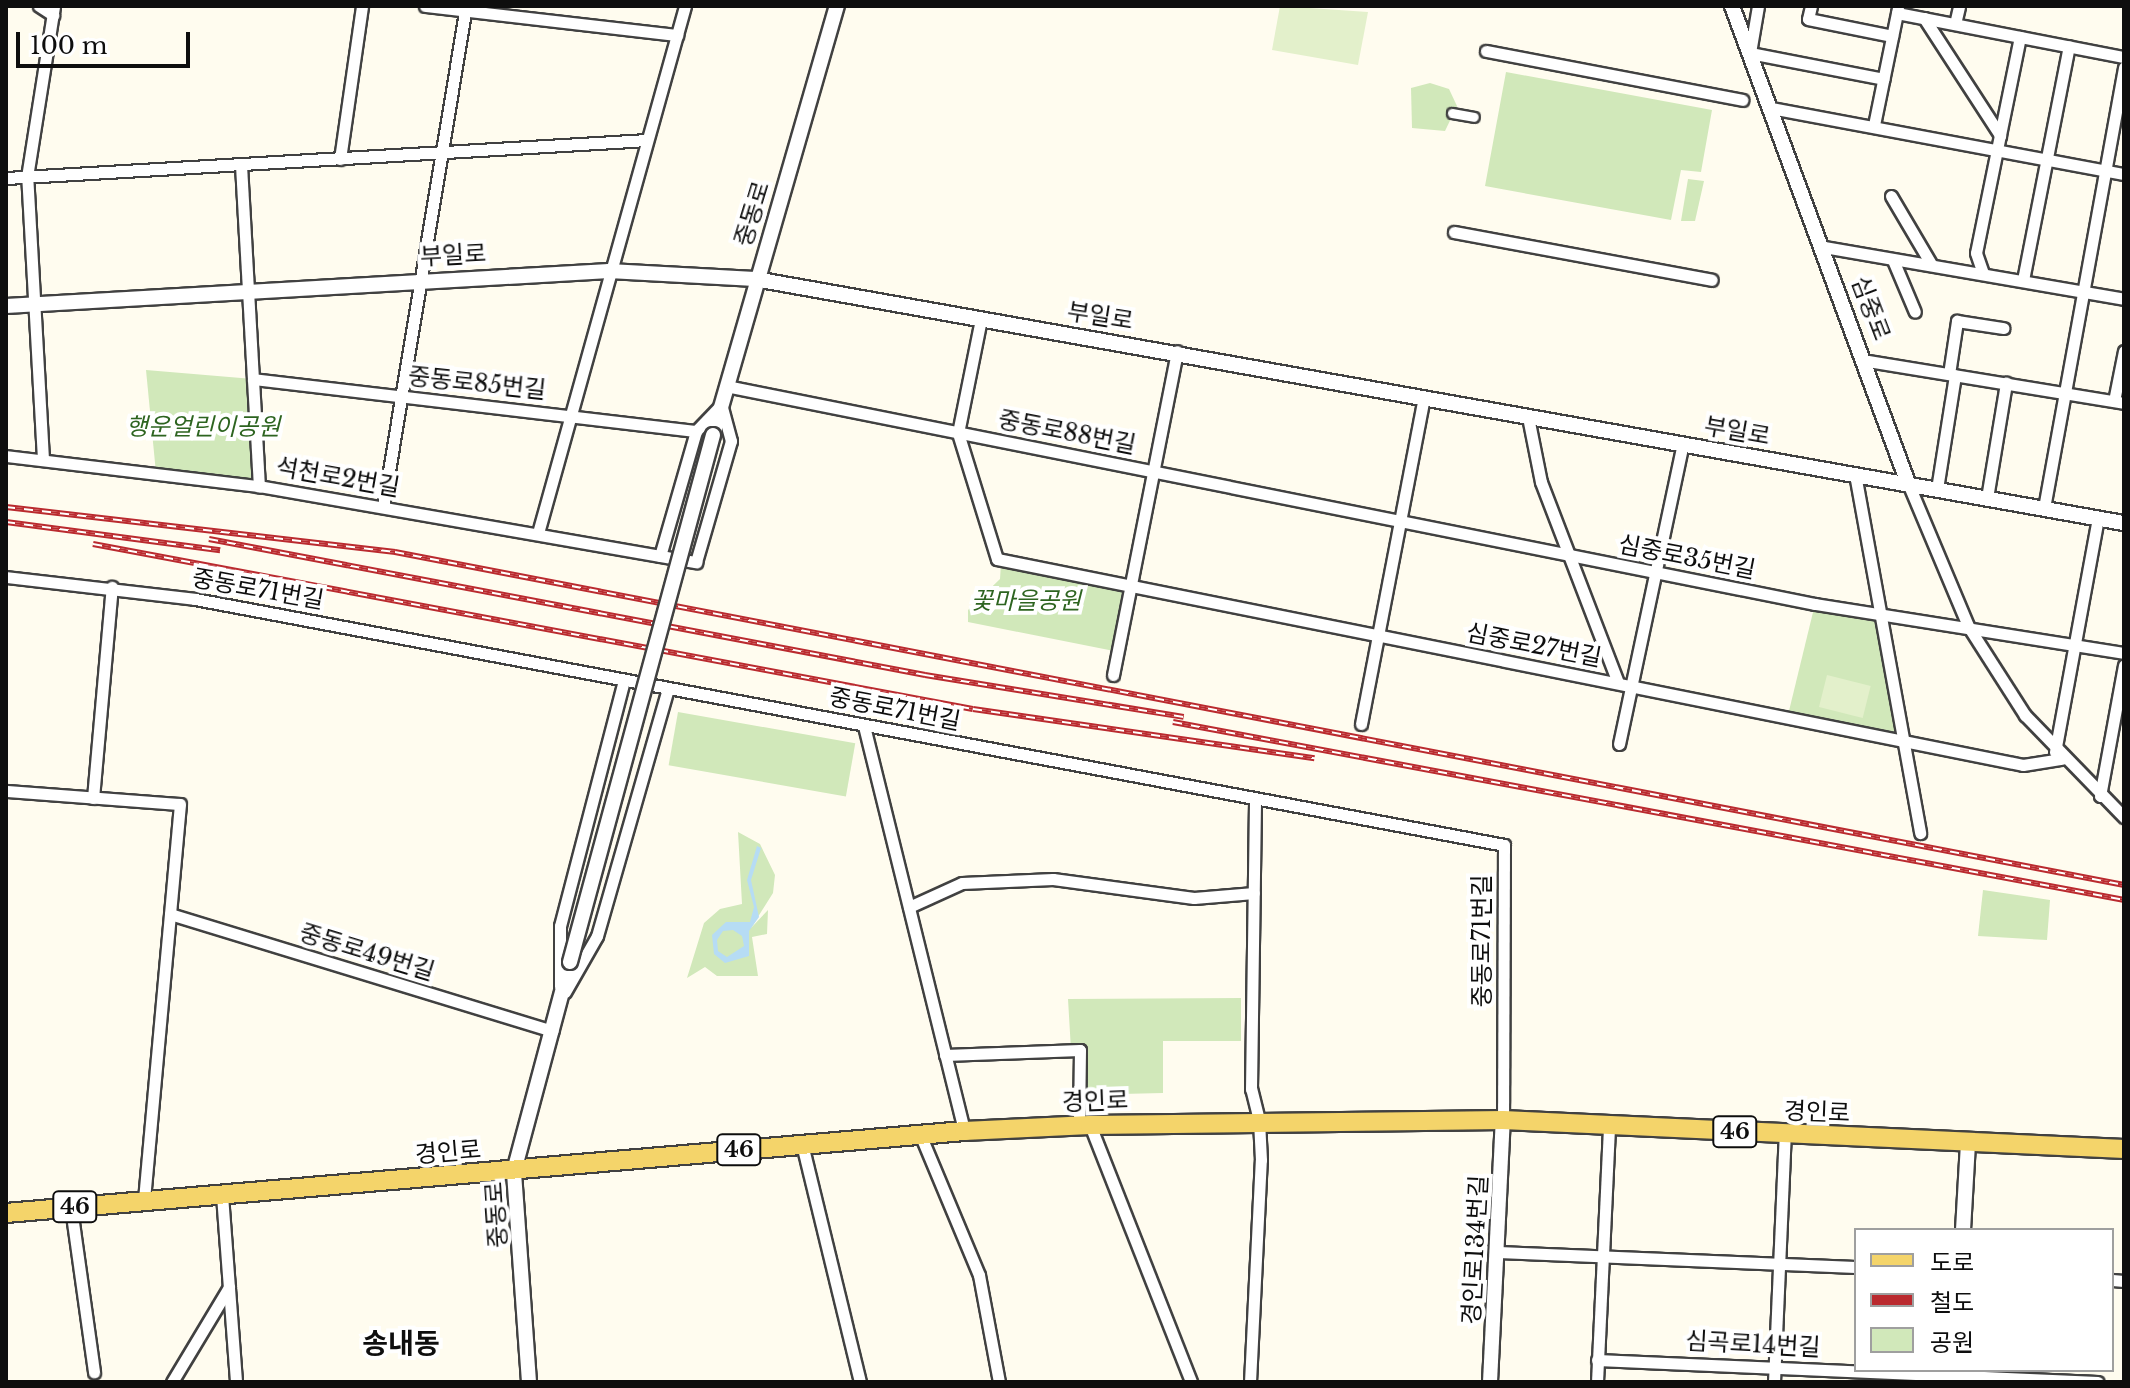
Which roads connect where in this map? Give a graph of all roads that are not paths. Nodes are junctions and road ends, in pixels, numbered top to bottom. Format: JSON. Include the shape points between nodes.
{"nodes":[{"id":1,"x":39,"y":6,"type":"edge"},
{"id":2,"x":362,"y":6,"type":"edge"},
{"id":3,"x":425,"y":6,"type":"edge"},
{"id":4,"x":685,"y":6,"type":"edge"},
{"id":5,"x":837,"y":6,"type":"edge"},
{"id":6,"x":1732,"y":6,"type":"edge"},
{"id":7,"x":1758,"y":6,"type":"edge"},
{"id":8,"x":1811,"y":6,"type":"edge"},
{"id":9,"x":1959,"y":6,"type":"edge"},
{"id":10,"x":466,"y":8,"type":"edge"},
{"id":11,"x":1898,"y":9,"type":"edge"},
{"id":12,"x":53,"y":10,"type":"edge"},
{"id":13,"x":1924,"y":18,"type":"junction"},
{"id":14,"x":1955,"y":24,"type":"junction"},
{"id":15,"x":677,"y":35,"type":"junction"},
{"id":16,"x":1892,"y":36,"type":"junction"},
{"id":17,"x":2020,"y":37,"type":"junction"},
{"id":18,"x":2069,"y":46,"type":"junction"},
{"id":19,"x":1486,"y":51,"type":"dead end"},
{"id":20,"x":1750,"y":53,"type":"junction"},
{"id":21,"x":2124,"y":57,"type":"edge"},
{"id":22,"x":2124,"y":67,"type":"edge"},
{"id":23,"x":1884,"y":79,"type":"junction"},
{"id":24,"x":1742,"y":100,"type":"dead end"},
{"id":25,"x":1771,"y":108,"type":"junction"},
{"id":26,"x":1452,"y":113,"type":"dead end"},
{"id":27,"x":1474,"y":117,"type":"dead end"},
{"id":28,"x":1874,"y":125,"type":"junction"},
{"id":29,"x":2000,"y":135,"type":"junction"},
{"id":30,"x":647,"y":140,"type":"junction"},
{"id":31,"x":1998,"y":149,"type":"junction"},
{"id":32,"x":443,"y":152,"type":"junction"},
{"id":33,"x":340,"y":159,"type":"junction"},
{"id":34,"x":2048,"y":159,"type":"junction"},
{"id":35,"x":241,"y":165,"type":"junction"},
{"id":36,"x":2105,"y":170,"type":"junction"},
{"id":37,"x":2124,"y":174,"type":"edge"},
{"id":38,"x":27,"y":177,"type":"junction"},
{"id":39,"x":6,"y":178,"type":"edge"},
{"id":40,"x":1891,"y":196,"type":"dead end"},
{"id":41,"x":1454,"y":232,"type":"dead end"},
{"id":42,"x":1824,"y":247,"type":"junction"},
{"id":43,"x":1893,"y":260,"type":"junction"},
{"id":44,"x":1931,"y":264,"type":"junction"},
{"id":45,"x":609,"y":271,"type":"junction"},
{"id":46,"x":1983,"y":273,"type":"junction"},
{"id":47,"x":423,"y":278,"type":"junction"},
{"id":48,"x":755,"y":279,"type":"junction"},
{"id":49,"x":1712,"y":280,"type":"dead end"},
{"id":50,"x":2023,"y":280,"type":"junction"},
{"id":51,"x":247,"y":290,"type":"junction"},
{"id":52,"x":2081,"y":291,"type":"junction"},
{"id":53,"x":2124,"y":299,"type":"edge"},
{"id":54,"x":34,"y":305,"type":"junction"},
{"id":55,"x":6,"y":306,"type":"edge"},
{"id":56,"x":1915,"y":312,"type":"dead end"},
{"id":57,"x":981,"y":319,"type":"junction"},
{"id":58,"x":2003,"y":328,"type":"dead end"},
{"id":59,"x":1177,"y":351,"type":"junction"},
{"id":60,"x":2124,"y":351,"type":"edge"},
{"id":61,"x":1868,"y":361,"type":"junction"},
{"id":62,"x":1952,"y":374,"type":"junction"},
{"id":63,"x":253,"y":379,"type":"junction"},
{"id":64,"x":2006,"y":383,"type":"junction"},
{"id":65,"x":726,"y":386,"type":"junction"},
{"id":66,"x":2062,"y":392,"type":"junction"},
{"id":67,"x":402,"y":396,"type":"junction"},
{"id":68,"x":1424,"y":397,"type":"junction"},
{"id":69,"x":2119,"y":402,"type":"edge"},
{"id":70,"x":721,"y":405,"type":"junction"},
{"id":71,"x":570,"y":415,"type":"junction"},
{"id":72,"x":1528,"y":417,"type":"junction"},
{"id":73,"x":696,"y":431,"type":"junction"},
{"id":74,"x":958,"y":433,"type":"junction"},
{"id":75,"x":1683,"y":444,"type":"junction"},
{"id":76,"x":6,"y":456,"type":"edge"},
{"id":77,"x":43,"y":459,"type":"junction"},
{"id":78,"x":1152,"y":472,"type":"junction"},
{"id":79,"x":1855,"y":474,"type":"junction"},
{"id":80,"x":1908,"y":483,"type":"junction"},
{"id":81,"x":259,"y":486,"type":"junction"},
{"id":82,"x":1937,"y":489,"type":"junction"},
{"id":83,"x":1987,"y":498,"type":"junction"},
{"id":84,"x":383,"y":507,"type":"junction"},
{"id":85,"x":2044,"y":508,"type":"junction"},
{"id":86,"x":2098,"y":518,"type":"junction"},
{"id":87,"x":1399,"y":522,"type":"junction"},
{"id":88,"x":2124,"y":523,"type":"edge"},
{"id":89,"x":538,"y":533,"type":"junction"},
{"id":90,"x":660,"y":556,"type":"junction"},
{"id":91,"x":1570,"y":556,"type":"junction"},
{"id":92,"x":1655,"y":573,"type":"junction"},
{"id":93,"x":6,"y":577,"type":"edge"},
{"id":94,"x":1130,"y":586,"type":"junction"},
{"id":95,"x":112,"y":587,"type":"junction"},
{"id":96,"x":1883,"y":616,"type":"junction"},
{"id":97,"x":1968,"y":626,"type":"junction"},
{"id":98,"x":1377,"y":637,"type":"junction"},
{"id":99,"x":2075,"y":644,"type":"junction"},
{"id":100,"x":2124,"y":653,"type":"edge"},
{"id":101,"x":2124,"y":665,"type":"edge"},
{"id":102,"x":1113,"y":675,"type":"dead end"},
{"id":103,"x":624,"y":680,"type":"junction"},
{"id":104,"x":1618,"y":683,"type":"junction"},
{"id":105,"x":1631,"y":686,"type":"junction"},
{"id":106,"x":668,"y":689,"type":"junction"},
{"id":107,"x":1361,"y":724,"type":"dead end"},
{"id":108,"x":864,"y":726,"type":"junction"},
{"id":109,"x":1905,"y":741,"type":"junction"},
{"id":110,"x":1619,"y":744,"type":"dead end"},
{"id":111,"x":2058,"y":755,"type":"junction"},
{"id":112,"x":6,"y":791,"type":"edge"},
{"id":113,"x":2100,"y":796,"type":"junction"},
{"id":114,"x":93,"y":798,"type":"junction"},
{"id":115,"x":1255,"y":799,"type":"junction"},
{"id":116,"x":2124,"y":817,"type":"edge"},
{"id":117,"x":1920,"y":833,"type":"dead end"},
{"id":118,"x":1254,"y":893,"type":"junction"},
{"id":119,"x":909,"y":907,"type":"junction"},
{"id":120,"x":170,"y":914,"type":"junction"},
{"id":121,"x":559,"y":1003,"type":"junction"},
{"id":122,"x":552,"y":1031,"type":"junction"},
{"id":123,"x":945,"y":1055,"type":"junction"},
{"id":124,"x":1259,"y":1120,"type":"junction"},
{"id":125,"x":1503,"y":1120,"type":"junction"},
{"id":126,"x":1085,"y":1125,"type":"junction"},
{"id":127,"x":1609,"y":1125,"type":"junction"},
{"id":128,"x":964,"y":1131,"type":"junction"},
{"id":129,"x":920,"y":1134,"type":"junction"},
{"id":130,"x":1785,"y":1135,"type":"junction"},
{"id":131,"x":1968,"y":1142,"type":"junction"},
{"id":132,"x":802,"y":1144,"type":"junction"},
{"id":133,"x":2124,"y":1149,"type":"edge"},
{"id":134,"x":514,"y":1171,"type":"junction"},
{"id":135,"x":222,"y":1195,"type":"junction"},
{"id":136,"x":144,"y":1202,"type":"junction"},
{"id":137,"x":71,"y":1208,"type":"junction"},
{"id":138,"x":6,"y":1213,"type":"edge"},
{"id":139,"x":1963,"y":1228,"type":"edge"},
{"id":140,"x":1498,"y":1252,"type":"junction"},
{"id":141,"x":1602,"y":1256,"type":"junction"},
{"id":142,"x":1779,"y":1263,"type":"junction"},
{"id":143,"x":1854,"y":1267,"type":"edge"},
{"id":144,"x":229,"y":1287,"type":"junction"},
{"id":145,"x":1597,"y":1360,"type":"junction"},
{"id":146,"x":1775,"y":1367,"type":"junction"},
{"id":147,"x":1854,"y":1371,"type":"edge"},
{"id":148,"x":94,"y":1372,"type":"dead end"},
{"id":149,"x":1875,"y":1372,"type":"edge"},
{"id":150,"x":1955,"y":1376,"type":"edge"},
{"id":151,"x":172,"y":1382,"type":"edge"},
{"id":152,"x":236,"y":1382,"type":"edge"},
{"id":153,"x":529,"y":1382,"type":"edge"},
{"id":154,"x":860,"y":1382,"type":"edge"},
{"id":155,"x":999,"y":1382,"type":"edge"},
{"id":156,"x":1191,"y":1382,"type":"edge"},
{"id":157,"x":1250,"y":1382,"type":"edge"},
{"id":158,"x":1490,"y":1382,"type":"edge"},
{"id":159,"x":1597,"y":1382,"type":"edge"},
{"id":160,"x":1774,"y":1382,"type":"edge"},
{"id":161,"x":2098,"y":1382,"type":"edge"}],
"edges":[{"from":1,"to":12,"type":"street"},
{"from":2,"to":33,"type":"street"},
{"from":3,"to":10,"type":"street"},
{"from":4,"to":15,"type":"street"},
{"from":5,"to":48,"type":"street","name":"중동로"},
{"from":6,"to":20,"type":"street","name":"심중로"},
{"from":7,"to":20,"type":"street"},
{"from":8,"to":16,"type":"street","via":[[1808,19]]},
{"from":9,"to":14,"type":"street"},
{"from":10,"to":15,"type":"street"},
{"from":10,"to":32,"type":"street"},
{"from":11,"to":13,"type":"street"},
{"from":11,"to":16,"type":"street"},
{"from":12,"to":38,"type":"street"},
{"from":13,"to":14,"type":"street"},
{"from":13,"to":29,"type":"street"},
{"from":14,"to":17,"type":"street"},
{"from":15,"to":30,"type":"street"},
{"from":16,"to":23,"type":"street"},
{"from":17,"to":18,"type":"street"},
{"from":17,"to":29,"type":"street"},
{"from":18,"to":21,"type":"street"},
{"from":18,"to":34,"type":"street"},
{"from":19,"to":24,"type":"street"},
{"from":20,"to":23,"type":"street"},
{"from":20,"to":25,"type":"street","name":"심중로"},
{"from":22,"to":36,"type":"street"},
{"from":23,"to":28,"type":"street"},
{"from":25,"to":28,"type":"street"},
{"from":25,"to":42,"type":"street","name":"심중로"},
{"from":26,"to":27,"type":"street"},
{"from":28,"to":31,"type":"street"},
{"from":29,"to":31,"type":"street"},
{"from":30,"to":32,"type":"street"},
{"from":30,"to":45,"type":"street"},
{"from":31,"to":34,"type":"street"},
{"from":31,"to":46,"type":"street","via":[[1976,253]]},
{"from":32,"to":33,"type":"street"},
{"from":32,"to":47,"type":"street"},
{"from":33,"to":35,"type":"street"},
{"from":34,"to":36,"type":"street"},
{"from":34,"to":50,"type":"street"},
{"from":35,"to":38,"type":"street"},
{"from":35,"to":51,"type":"street"},
{"from":36,"to":37,"type":"street"},
{"from":36,"to":52,"type":"street"},
{"from":38,"to":39,"type":"street"},
{"from":38,"to":54,"type":"street"},
{"from":40,"to":44,"type":"street"},
{"from":41,"to":49,"type":"street"},
{"from":42,"to":43,"type":"street"},
{"from":42,"to":61,"type":"street","name":"심중로"},
{"from":43,"to":44,"type":"street"},
{"from":43,"to":56,"type":"street"},
{"from":44,"to":46,"type":"street"},
{"from":45,"to":47,"type":"street","name":"부일로"},
{"from":45,"to":48,"type":"street","name":"부일로"},
{"from":45,"to":71,"type":"street"},
{"from":46,"to":50,"type":"street"},
{"from":47,"to":51,"type":"street","name":"부일로"},
{"from":47,"to":67,"type":"street"},
{"from":48,"to":57,"type":"street","name":"부일로"},
{"from":48,"to":65,"type":"street","name":"중동로"},
{"from":50,"to":52,"type":"street"},
{"from":51,"to":54,"type":"street","name":"부일로"},
{"from":51,"to":63,"type":"street"},
{"from":52,"to":53,"type":"street"},
{"from":52,"to":66,"type":"street"},
{"from":54,"to":55,"type":"street","name":"부일로"},
{"from":54,"to":77,"type":"street"},
{"from":57,"to":59,"type":"street","name":"부일로"},
{"from":57,"to":74,"type":"street"},
{"from":58,"to":62,"type":"street","via":[[1957,321]]},
{"from":59,"to":68,"type":"street","name":"부일로"},
{"from":59,"to":78,"type":"street"},
{"from":60,"to":69,"type":"street"},
{"from":61,"to":62,"type":"street"},
{"from":61,"to":80,"type":"street","name":"심중로"},
{"from":62,"to":64,"type":"street"},
{"from":62,"to":82,"type":"street"},
{"from":63,"to":67,"type":"street","name":"중동로85번길"},
{"from":63,"to":81,"type":"street"},
{"from":64,"to":66,"type":"street"},
{"from":64,"to":83,"type":"street"},
{"from":65,"to":70,"type":"street","name":"중동로"},
{"from":65,"to":74,"type":"street","name":"중동로88번길"},
{"from":66,"to":69,"type":"street"},
{"from":66,"to":85,"type":"street"},
{"from":67,"to":71,"type":"street","name":"중동로85번길"},
{"from":67,"to":84,"type":"street"},
{"from":68,"to":72,"type":"street","name":"부일로"},
{"from":68,"to":87,"type":"street"},
{"from":70,"to":73,"type":"street"},
{"from":70,"to":90,"type":"street","name":"석천로2번길","via":[[731,441],[696,562]]},
{"from":70,"to":121,"type":"street","name":"중동로","bridge":true},
{"from":71,"to":73,"type":"street","name":"중동로85번길"},
{"from":71,"to":89,"type":"street"},
{"from":72,"to":75,"type":"street","name":"부일로"},
{"from":72,"to":91,"type":"street","via":[[1541,482]]},
{"from":73,"to":90,"type":"street"},
{"from":74,"to":78,"type":"street","name":"중동로88번길"},
{"from":74,"to":94,"type":"street","name":"심중로27번길","via":[[999,559]]},
{"from":75,"to":79,"type":"street","name":"부일로"},
{"from":75,"to":92,"type":"street"},
{"from":76,"to":77,"type":"street","name":"석천로2번길"},
{"from":77,"to":81,"type":"street","name":"석천로2번길"},
{"from":78,"to":87,"type":"street","name":"중동로88번길"},
{"from":78,"to":94,"type":"street"},
{"from":79,"to":80,"type":"street","name":"부일로"},
{"from":79,"to":96,"type":"street"},
{"from":80,"to":82,"type":"street","name":"부일로"},
{"from":80,"to":97,"type":"street","name":"심중로"},
{"from":81,"to":84,"type":"street","name":"석천로2번길"},
{"from":82,"to":83,"type":"street","name":"부일로"},
{"from":83,"to":85,"type":"street","name":"부일로"},
{"from":84,"to":89,"type":"street","name":"석천로2번길"},
{"from":85,"to":86,"type":"street","name":"부일로"},
{"from":86,"to":88,"type":"street","name":"부일로"},
{"from":86,"to":99,"type":"street"},
{"from":87,"to":91,"type":"street","name":"심중로35번길"},
{"from":87,"to":98,"type":"street"},
{"from":89,"to":90,"type":"street","name":"석천로2번길"},
{"from":91,"to":92,"type":"street","name":"심중로35번길"},
{"from":91,"to":104,"type":"street"},
{"from":92,"to":96,"type":"street","name":"심중로35번길"},
{"from":92,"to":105,"type":"street"},
{"from":93,"to":95,"type":"street","name":"중동로71번길"},
{"from":94,"to":98,"type":"street","name":"심중로27번길"},
{"from":94,"to":102,"type":"street"},
{"from":95,"to":103,"type":"street","name":"중동로71번길"},
{"from":95,"to":114,"type":"street"},
{"from":96,"to":97,"type":"street","name":"심중로35번길"},
{"from":96,"to":109,"type":"street"},
{"from":97,"to":99,"type":"street"},
{"from":97,"to":111,"type":"street","name":"심중로","via":[[2025,715]]},
{"from":98,"to":104,"type":"street","name":"심중로27번길"},
{"from":98,"to":107,"type":"street"},
{"from":99,"to":100,"type":"street"},
{"from":99,"to":111,"type":"street"},
{"from":101,"to":113,"type":"street"},
{"from":103,"to":106,"type":"street","name":"중동로71번길"},
{"from":103,"to":121,"type":"street","name":"중동로","via":[[560,926]]},
{"from":104,"to":105,"type":"street","name":"심중로27번길"},
{"from":105,"to":109,"type":"street","name":"심중로27번길"},
{"from":105,"to":110,"type":"street"},
{"from":106,"to":108,"type":"street","name":"중동로71번길"},
{"from":106,"to":121,"type":"street","name":"중동로","via":[[597,936]]},
{"from":108,"to":115,"type":"street","name":"중동로71번길"},
{"from":108,"to":119,"type":"street"},
{"from":109,"to":111,"type":"street","name":"심중로27번길","via":[[2023,765]]},
{"from":109,"to":117,"type":"street"},
{"from":111,"to":113,"type":"street","name":"심중로"},
{"from":112,"to":114,"type":"street"},
{"from":113,"to":116,"type":"street","name":"심중로"},
{"from":114,"to":120,"type":"street","via":[[180,804]]},
{"from":115,"to":118,"type":"street"},
{"from":115,"to":125,"type":"street","name":"중동로71번길","via":[[1504,845]]},
{"from":118,"to":119,"type":"street","via":[[1194,898],[1108,883],[1038,879],[962,883]]},
{"from":118,"to":124,"type":"street","via":[[1251,1089]]},
{"from":119,"to":123,"type":"street"},
{"from":120,"to":122,"type":"street","name":"중동로49번길"},
{"from":120,"to":136,"type":"street"},
{"from":121,"to":122,"type":"street","name":"중동로"},
{"from":122,"to":134,"type":"street","name":"중동로"},
{"from":123,"to":126,"type":"street","via":[[1080,1050]]},
{"from":123,"to":128,"type":"street"},
{"from":124,"to":125,"type":"main road","name":"경인로","number":"46"},
{"from":124,"to":126,"type":"main road","name":"경인로","number":"46"},
{"from":124,"to":157,"type":"street"},
{"from":125,"to":127,"type":"main road","name":"경인로","number":"46"},
{"from":125,"to":140,"type":"street","name":"경인로134번길"},
{"from":126,"to":128,"type":"main road","name":"경인로","number":"46"},
{"from":126,"to":156,"type":"street"},
{"from":127,"to":130,"type":"main road","name":"경인로","number":"46"},
{"from":127,"to":141,"type":"street"},
{"from":128,"to":129,"type":"main road","name":"경인로","number":"46"},
{"from":129,"to":132,"type":"main road","name":"경인로","number":"46"},
{"from":129,"to":155,"type":"street","via":[[979,1275]]},
{"from":130,"to":131,"type":"main road","name":"경인로","number":"46"},
{"from":130,"to":142,"type":"street"},
{"from":131,"to":133,"type":"main road","name":"경인로","number":"46"},
{"from":131,"to":139,"type":"street"},
{"from":132,"to":134,"type":"main road","name":"경인로","number":"46"},
{"from":132,"to":154,"type":"street"},
{"from":134,"to":135,"type":"main road","name":"경인로","number":"46"},
{"from":134,"to":153,"type":"street","name":"중동로"},
{"from":135,"to":136,"type":"main road","name":"경인로","number":"46"},
{"from":135,"to":144,"type":"street"},
{"from":136,"to":137,"type":"main road","name":"경인로","number":"46"},
{"from":137,"to":138,"type":"main road","name":"경인로","number":"46"},
{"from":137,"to":148,"type":"street"},
{"from":140,"to":141,"type":"street"},
{"from":140,"to":158,"type":"street","name":"경인로134번길"},
{"from":141,"to":142,"type":"street"},
{"from":141,"to":145,"type":"street"},
{"from":142,"to":143,"type":"street"},
{"from":142,"to":146,"type":"street"},
{"from":144,"to":151,"type":"street"},
{"from":144,"to":152,"type":"street"},
{"from":145,"to":146,"type":"street","name":"심곡로14번길"},
{"from":145,"to":159,"type":"street"},
{"from":146,"to":147,"type":"street","name":"심곡로14번길"},
{"from":146,"to":160,"type":"street"},
{"from":149,"to":150,"type":"street","name":"심곡로14번길"},
{"from":150,"to":161,"type":"street","name":"심곡로14번길"}]}
